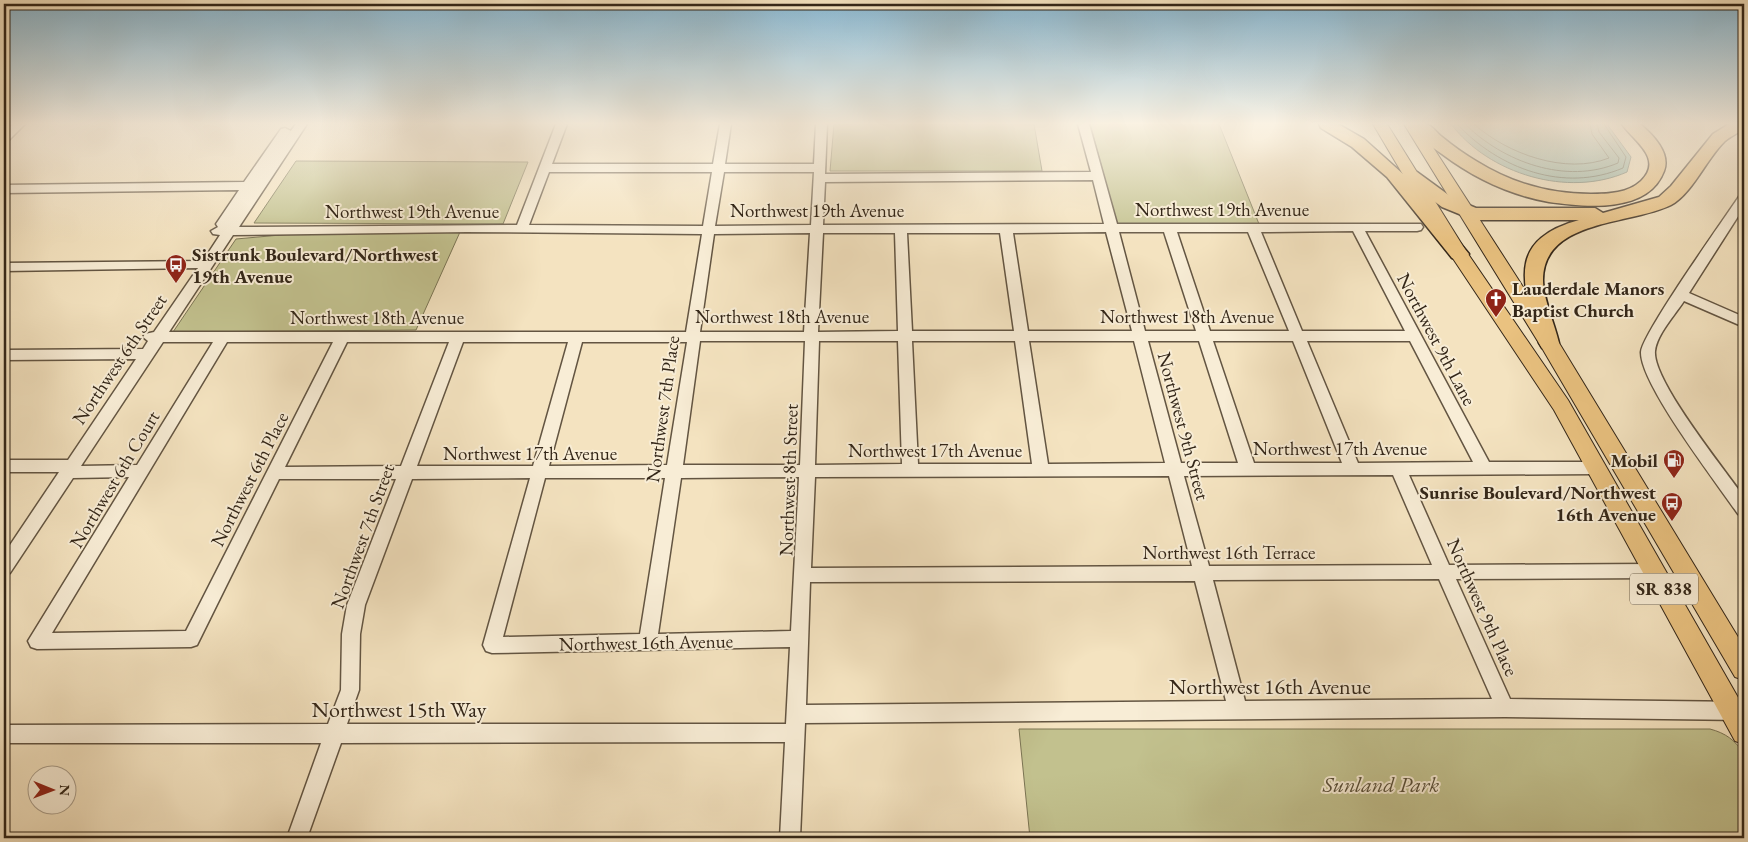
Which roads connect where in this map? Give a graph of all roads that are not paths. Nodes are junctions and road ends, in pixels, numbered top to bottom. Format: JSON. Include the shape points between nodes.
{"nodes":[{"id":1,"x":263,"y":163,"type":"edge"},
{"id":2,"x":273,"y":163,"type":"edge"},
{"id":3,"x":546,"y":163,"type":"edge"},
{"id":4,"x":719,"y":163,"type":"edge"},
{"id":5,"x":820,"y":163,"type":"edge"},
{"id":6,"x":1093,"y":163,"type":"edge"},
{"id":7,"x":1382,"y":163,"type":"edge"},
{"id":8,"x":1404,"y":163,"type":"edge"},
{"id":9,"x":1436,"y":163,"type":"edge"},
{"id":10,"x":1468,"y":163,"type":"edge"},
{"id":11,"x":1657,"y":163,"type":"edge"},
{"id":12,"x":1698,"y":163,"type":"edge"},
{"id":13,"x":544,"y":168,"type":"junction"},
{"id":14,"x":718,"y":168,"type":"junction"},
{"id":15,"x":819,"y":173,"type":"junction"},
{"id":16,"x":1096,"y":176,"type":"junction"},
{"id":17,"x":1412,"y":176,"type":"junction"},
{"id":18,"x":247,"y":186,"type":"junction"},
{"id":19,"x":4,"y":189,"type":"edge"},
{"id":20,"x":1744,"y":198,"type":"edge"},
{"id":21,"x":1466,"y":212,"type":"junction"},
{"id":22,"x":1628,"y":213,"type":"junction"},
{"id":23,"x":1357,"y":227,"type":"junction"},
{"id":24,"x":1416,"y":227,"type":"dead end"},
{"id":25,"x":816,"y":228,"type":"junction"},
{"id":26,"x":901,"y":228,"type":"junction"},
{"id":27,"x":1006,"y":228,"type":"junction"},
{"id":28,"x":1111,"y":228,"type":"junction"},
{"id":29,"x":1169,"y":228,"type":"junction"},
{"id":30,"x":1252,"y":228,"type":"junction"},
{"id":31,"x":708,"y":229,"type":"junction"},
{"id":32,"x":521,"y":230,"type":"junction"},
{"id":33,"x":223,"y":231,"type":"junction"},
{"id":34,"x":1459,"y":254,"type":"junction"},
{"id":35,"x":199,"y":264,"type":"junction"},
{"id":36,"x":4,"y":267,"type":"edge"},
{"id":37,"x":1680,"y":294,"type":"junction"},
{"id":38,"x":1744,"y":322,"type":"edge"},
{"id":39,"x":1022,"y":335,"type":"junction"},
{"id":40,"x":224,"y":336,"type":"junction"},
{"id":41,"x":692,"y":336,"type":"junction"},
{"id":42,"x":811,"y":336,"type":"junction"},
{"id":43,"x":904,"y":336,"type":"junction"},
{"id":44,"x":1138,"y":336,"type":"junction"},
{"id":45,"x":1205,"y":336,"type":"junction"},
{"id":46,"x":1414,"y":336,"type":"junction"},
{"id":47,"x":154,"y":337,"type":"junction"},
{"id":48,"x":342,"y":337,"type":"junction"},
{"id":49,"x":458,"y":337,"type":"junction"},
{"id":50,"x":576,"y":337,"type":"junction"},
{"id":51,"x":1298,"y":337,"type":"junction"},
{"id":52,"x":1549,"y":343,"type":"junction"},
{"id":53,"x":142,"y":354,"type":"junction"},
{"id":54,"x":4,"y":355,"type":"edge"},
{"id":55,"x":4,"y":466,"type":"edge"},
{"id":56,"x":1174,"y":468,"type":"junction"},
{"id":57,"x":1352,"y":468,"type":"junction"},
{"id":58,"x":1484,"y":468,"type":"junction"},
{"id":59,"x":1596,"y":468,"type":"junction"},
{"id":60,"x":66,"y":469,"type":"junction"},
{"id":61,"x":1041,"y":469,"type":"junction"},
{"id":62,"x":1248,"y":469,"type":"junction"},
{"id":63,"x":1398,"y":469,"type":"junction"},
{"id":64,"x":807,"y":470,"type":"junction"},
{"id":65,"x":910,"y":470,"type":"junction"},
{"id":66,"x":143,"y":471,"type":"junction"},
{"id":67,"x":540,"y":472,"type":"junction"},
{"id":68,"x":673,"y":472,"type":"junction"},
{"id":69,"x":275,"y":473,"type":"junction"},
{"id":70,"x":406,"y":473,"type":"junction"},
{"id":71,"x":1744,"y":509,"type":"edge"},
{"id":72,"x":4,"y":553,"type":"edge"},
{"id":73,"x":4,"y":568,"type":"edge"},
{"id":74,"x":1654,"y":571,"type":"junction"},
{"id":75,"x":1444,"y":572,"type":"junction"},
{"id":76,"x":1204,"y":574,"type":"junction"},
{"id":77,"x":804,"y":575,"type":"junction"},
{"id":78,"x":191,"y":639,"type":"joint"},
{"id":79,"x":800,"y":639,"type":"junction"},
{"id":80,"x":648,"y":642,"type":"junction"},
{"id":81,"x":1744,"y":668,"type":"edge"},
{"id":82,"x":1505,"y":708,"type":"junction"},
{"id":83,"x":1238,"y":710,"type":"junction"},
{"id":84,"x":1740,"y":718,"type":"edge"},
{"id":85,"x":795,"y":723,"type":"junction"},
{"id":86,"x":336,"y":733,"type":"junction"},
{"id":87,"x":4,"y":734,"type":"edge"},
{"id":88,"x":297,"y":838,"type":"edge"},
{"id":89,"x":790,"y":838,"type":"edge"}],
"edges":[{"from":1,"to":18,"type":"street","name":"Northwest 6th Street"},
{"from":2,"to":33,"type":"street","name":"Northwest 6th Street"},
{"from":3,"to":13,"type":"street"},
{"from":4,"to":14,"type":"street","name":"Northwest 7th Place"},
{"from":5,"to":15,"type":"street","name":"Northwest 8th Street"},
{"from":6,"to":16,"type":"street","name":"Northwest 9th Street"},
{"from":7,"to":34,"type":"highway"},
{"from":8,"to":17,"type":"main road","number":"SR 838"},
{"from":9,"to":21,"type":"main road","number":"SR 838"},
{"from":10,"to":11,"type":"highway","via":[[1500,181],[1546,195],[1596,200],[1644,188],[1654,177]]},
{"from":12,"to":22,"type":"highway","via":[[1671,197]]},
{"from":13,"to":14,"type":"street"},
{"from":13,"to":32,"type":"street"},
{"from":14,"to":15,"type":"street"},
{"from":14,"to":31,"type":"street","name":"Northwest 7th Place"},
{"from":15,"to":16,"type":"street"},
{"from":15,"to":25,"type":"street","name":"Northwest 8th Street"},
{"from":16,"to":28,"type":"street","name":"Northwest 9th Street"},
{"from":17,"to":21,"type":"highway","via":[[1439,198]]},
{"from":17,"to":34,"type":"main road","number":"SR 838"},
{"from":18,"to":19,"type":"street"},
{"from":18,"to":33,"type":"street","name":"Northwest 6th Street"},
{"from":20,"to":37,"type":"street"},
{"from":21,"to":22,"type":"highway","via":[[1492,215]]},
{"from":21,"to":52,"type":"main road","number":"SR 838"},
{"from":22,"to":52,"type":"highway","via":[[1572,228],[1549,242],[1539,254],[1533,268],[1533,282]]},
{"from":23,"to":24,"type":"street","name":"Northwest 19th Avenue"},
{"from":23,"to":30,"type":"street","name":"Northwest 19th Avenue"},
{"from":23,"to":46,"type":"street","name":"Northwest 9th Lane"},
{"from":25,"to":26,"type":"street","name":"Northwest 19th Avenue"},
{"from":25,"to":31,"type":"street","name":"Northwest 19th Avenue"},
{"from":25,"to":42,"type":"street","name":"Northwest 8th Street"},
{"from":26,"to":27,"type":"street","name":"Northwest 19th Avenue"},
{"from":26,"to":43,"type":"street"},
{"from":27,"to":28,"type":"street","name":"Northwest 19th Avenue"},
{"from":27,"to":39,"type":"street"},
{"from":28,"to":29,"type":"street","name":"Northwest 19th Avenue"},
{"from":28,"to":44,"type":"street","name":"Northwest 9th Street"},
{"from":29,"to":30,"type":"street","name":"Northwest 19th Avenue"},
{"from":29,"to":45,"type":"street"},
{"from":30,"to":51,"type":"street"},
{"from":31,"to":32,"type":"street","name":"Northwest 19th Avenue"},
{"from":31,"to":41,"type":"street","name":"Northwest 7th Place"},
{"from":32,"to":33,"type":"street","name":"Northwest 19th Avenue"},
{"from":33,"to":35,"type":"street","name":"Northwest 6th Street"},
{"from":33,"to":47,"type":"street","name":"Northwest 6th Street"},
{"from":34,"to":59,"type":"main road","number":"SR 838","via":[[1561,405]]},
{"from":35,"to":36,"type":"street"},
{"from":35,"to":47,"type":"street","name":"Northwest 6th Street"},
{"from":37,"to":38,"type":"street"},
{"from":37,"to":71,"type":"street","via":[[1648,351],[1651,368],[1664,395]]},
{"from":39,"to":43,"type":"street","name":"Northwest 18th Avenue"},
{"from":39,"to":44,"type":"street","name":"Northwest 18th Avenue"},
{"from":39,"to":61,"type":"street"},
{"from":40,"to":47,"type":"street","name":"Northwest 18th Avenue"},
{"from":40,"to":48,"type":"street","name":"Northwest 18th Avenue"},
{"from":40,"to":66,"type":"street","name":"Northwest 6th Court"},
{"from":41,"to":42,"type":"street","name":"Northwest 18th Avenue"},
{"from":41,"to":50,"type":"street","name":"Northwest 18th Avenue"},
{"from":41,"to":68,"type":"street","name":"Northwest 7th Place","via":[[694,343]]},
{"from":42,"to":43,"type":"street","name":"Northwest 18th Avenue"},
{"from":42,"to":64,"type":"street","name":"Northwest 8th Street"},
{"from":43,"to":65,"type":"street"},
{"from":44,"to":45,"type":"street","name":"Northwest 18th Avenue"},
{"from":44,"to":56,"type":"street","name":"Northwest 9th Street"},
{"from":45,"to":51,"type":"street","name":"Northwest 18th Avenue"},
{"from":45,"to":62,"type":"street"},
{"from":46,"to":51,"type":"street","name":"Northwest 18th Avenue"},
{"from":46,"to":58,"type":"street","name":"Northwest 9th Lane"},
{"from":47,"to":53,"type":"street","name":"Northwest 6th Street"},
{"from":48,"to":49,"type":"street","name":"Northwest 18th Avenue"},
{"from":48,"to":69,"type":"street","name":"Northwest 6th Place"},
{"from":49,"to":50,"type":"street","name":"Northwest 18th Avenue"},
{"from":49,"to":70,"type":"street","name":"Northwest 7th Street"},
{"from":50,"to":67,"type":"street"},
{"from":51,"to":57,"type":"street"},
{"from":52,"to":81,"type":"main road","number":"SR 838"},
{"from":53,"to":54,"type":"street"},
{"from":53,"to":60,"type":"street","name":"Northwest 6th Street"},
{"from":55,"to":60,"type":"street"},
{"from":56,"to":61,"type":"street","name":"Northwest 17th Avenue"},
{"from":56,"to":62,"type":"street","name":"Northwest 17th Avenue"},
{"from":56,"to":76,"type":"street","name":"Northwest 9th Street"},
{"from":57,"to":62,"type":"street","name":"Northwest 17th Avenue"},
{"from":57,"to":63,"type":"street","name":"Northwest 17th Avenue"},
{"from":58,"to":59,"type":"street","name":"Northwest 17th Avenue"},
{"from":58,"to":63,"type":"street","name":"Northwest 17th Avenue"},
{"from":59,"to":74,"type":"main road","number":"SR 838"},
{"from":60,"to":66,"type":"street"},
{"from":60,"to":72,"type":"street","name":"Northwest 6th Street"},
{"from":60,"to":73,"type":"street","name":"Northwest 6th Street"},
{"from":61,"to":65,"type":"street","name":"Northwest 17th Avenue"},
{"from":63,"to":75,"type":"street","name":"Northwest 9th Place"},
{"from":64,"to":65,"type":"street","name":"Northwest 17th Avenue"},
{"from":64,"to":68,"type":"street","name":"Northwest 17th Avenue"},
{"from":64,"to":77,"type":"street","name":"Northwest 8th Street"},
{"from":66,"to":78,"type":"street","name":"Northwest 6th Court","via":[[37,641]]},
{"from":67,"to":68,"type":"street","name":"Northwest 17th Avenue"},
{"from":67,"to":70,"type":"street","name":"Northwest 17th Avenue"},
{"from":67,"to":80,"type":"street","name":"Northwest 16th Avenue","via":[[492,644]]},
{"from":68,"to":80,"type":"street","name":"Northwest 7th Place"},
{"from":69,"to":70,"type":"street","name":"Northwest 17th Avenue"},
{"from":69,"to":78,"type":"street","name":"Northwest 6th Place"},
{"from":70,"to":86,"type":"street","name":"Northwest 7th Street","via":[[356,605],[351,634],[350,690]]},
{"from":74,"to":75,"type":"street","name":"Northwest 16th Terrace"},
{"from":74,"to":84,"type":"main road","number":"SR 838"},
{"from":75,"to":76,"type":"street","name":"Northwest 16th Terrace"},
{"from":75,"to":82,"type":"street","name":"Northwest 9th Place"},
{"from":76,"to":77,"type":"street","name":"Northwest 16th Terrace"},
{"from":76,"to":83,"type":"street","name":"Northwest 9th Street"},
{"from":77,"to":79,"type":"street","name":"Northwest 8th Street"},
{"from":79,"to":80,"type":"street","name":"Northwest 16th Avenue"},
{"from":79,"to":85,"type":"street","name":"Northwest 8th Street"},
{"from":82,"to":83,"type":"street","name":"Northwest 16th Avenue"},
{"from":82,"to":84,"type":"street","name":"Northwest 16th Avenue"},
{"from":83,"to":85,"type":"street","name":"Northwest 16th Avenue"},
{"from":85,"to":86,"type":"street","name":"Northwest 15th Way"},
{"from":85,"to":89,"type":"street","name":"Northwest 8th Street"},
{"from":86,"to":87,"type":"street","name":"Northwest 15th Way"},
{"from":86,"to":88,"type":"street","name":"Northwest 7th Street"}]}
